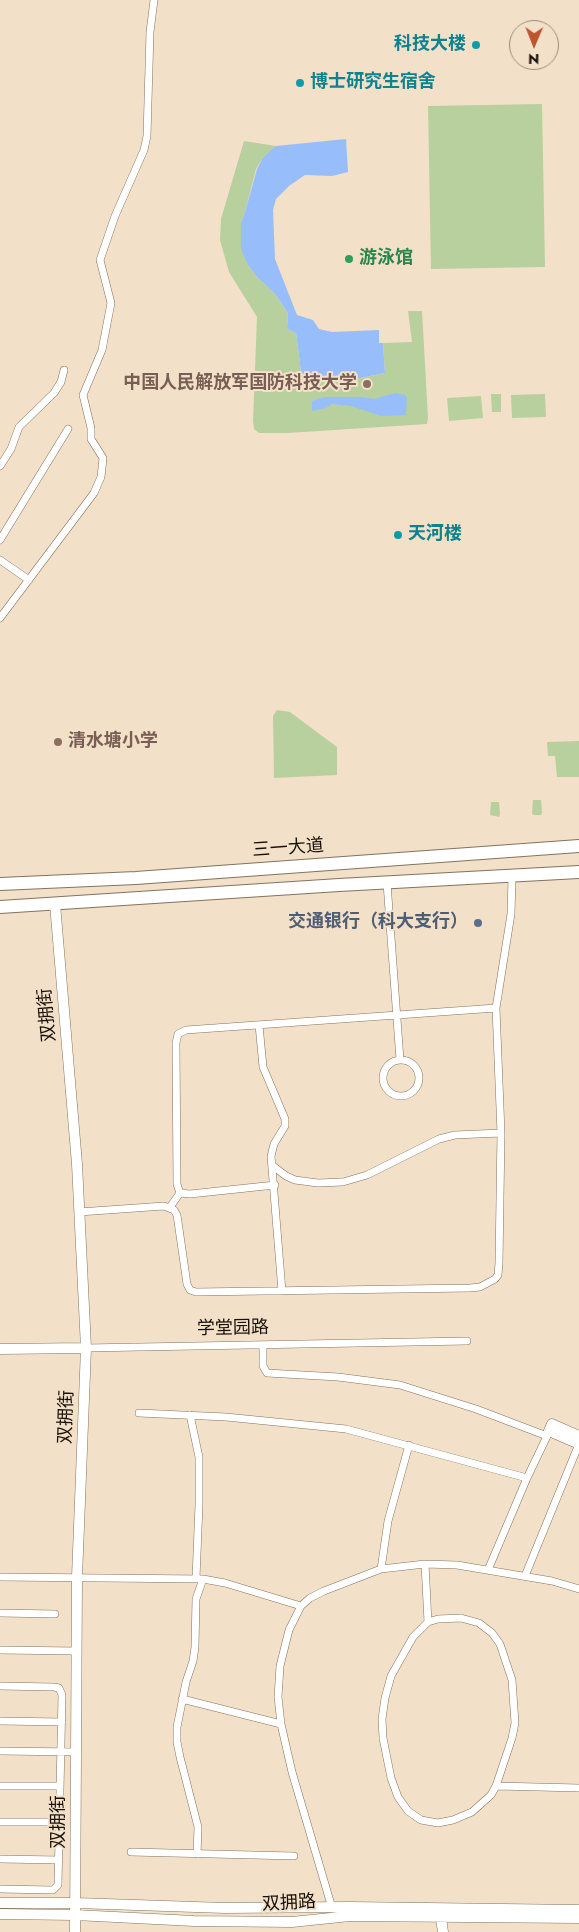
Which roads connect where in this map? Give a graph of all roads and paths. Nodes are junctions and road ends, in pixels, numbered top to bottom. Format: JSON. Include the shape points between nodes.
{"nodes":[{"id":1,"x":154,"y":0,"type":"edge"},
{"id":2,"x":64,"y":370,"type":"dead end"},
{"id":3,"x":68,"y":430,"type":"dead end"},
{"id":4,"x":0,"y":466,"type":"edge"},
{"id":5,"x":0,"y":540,"type":"edge"},
{"id":6,"x":0,"y":560,"type":"edge"},
{"id":7,"x":29,"y":580,"type":"junction"},
{"id":8,"x":0,"y":618,"type":"edge"},
{"id":9,"x":579,"y":846,"type":"edge"},
{"id":10,"x":579,"y":872,"type":"edge"},
{"id":11,"x":512,"y":876,"type":"junction"},
{"id":12,"x":388,"y":883,"type":"junction"},
{"id":13,"x":0,"y":884,"type":"edge"},
{"id":14,"x":55,"y":904,"type":"junction"},
{"id":15,"x":0,"y":907,"type":"edge"},
{"id":16,"x":496,"y":1008,"type":"junction"},
{"id":17,"x":397,"y":1015,"type":"junction"},
{"id":18,"x":258,"y":1025,"type":"junction"},
{"id":19,"x":400,"y":1060,"type":"junction"},
{"id":20,"x":501,"y":1133,"type":"junction"},
{"id":21,"x":273,"y":1166,"type":"junction"},
{"id":22,"x":275,"y":1184,"type":"junction"},
{"id":23,"x":180,"y":1193,"type":"junction"},
{"id":24,"x":170,"y":1207,"type":"junction"},
{"id":25,"x":79,"y":1212,"type":"junction"},
{"id":26,"x":282,"y":1291,"type":"junction"},
{"id":27,"x":467,"y":1341,"type":"dead end"},
{"id":28,"x":263,"y":1345,"type":"junction"},
{"id":29,"x":86,"y":1348,"type":"junction"},
{"id":30,"x":0,"y":1349,"type":"edge"},
{"id":31,"x":138,"y":1413,"type":"dead end"},
{"id":32,"x":190,"y":1415,"type":"junction"},
{"id":33,"x":548,"y":1434,"type":"junction"},
{"id":34,"x":579,"y":1436,"type":"edge"},
{"id":35,"x":579,"y":1444,"type":"edge"},
{"id":36,"x":409,"y":1445,"type":"junction"},
{"id":37,"x":527,"y":1478,"type":"junction"},
{"id":38,"x":425,"y":1564,"type":"junction"},
{"id":39,"x":381,"y":1569,"type":"junction"},
{"id":40,"x":488,"y":1570,"type":"junction"},
{"id":41,"x":525,"y":1576,"type":"junction"},
{"id":42,"x":0,"y":1577,"type":"edge"},
{"id":43,"x":77,"y":1577,"type":"junction"},
{"id":44,"x":200,"y":1579,"type":"junction"},
{"id":45,"x":579,"y":1589,"type":"edge"},
{"id":46,"x":301,"y":1606,"type":"junction"},
{"id":47,"x":0,"y":1614,"type":"edge"},
{"id":48,"x":55,"y":1614,"type":"dead end"},
{"id":49,"x":428,"y":1622,"type":"junction"},
{"id":50,"x":0,"y":1650,"type":"edge"},
{"id":51,"x":77,"y":1651,"type":"junction"},
{"id":52,"x":0,"y":1686,"type":"edge"},
{"id":53,"x":182,"y":1699,"type":"junction"},
{"id":54,"x":0,"y":1721,"type":"edge"},
{"id":55,"x":62,"y":1722,"type":"junction"},
{"id":56,"x":280,"y":1724,"type":"junction"},
{"id":57,"x":0,"y":1751,"type":"edge"},
{"id":58,"x":61,"y":1752,"type":"junction"},
{"id":59,"x":76,"y":1752,"type":"junction"},
{"id":60,"x":0,"y":1786,"type":"edge"},
{"id":61,"x":60,"y":1786,"type":"junction"},
{"id":62,"x":496,"y":1786,"type":"junction"},
{"id":63,"x":579,"y":1788,"type":"edge"},
{"id":64,"x":0,"y":1822,"type":"edge"},
{"id":65,"x":60,"y":1822,"type":"junction"},
{"id":66,"x":131,"y":1852,"type":"dead end"},
{"id":67,"x":197,"y":1854,"type":"junction"},
{"id":68,"x":294,"y":1856,"type":"dead end"},
{"id":69,"x":0,"y":1860,"type":"edge"},
{"id":70,"x":59,"y":1860,"type":"junction"},
{"id":71,"x":0,"y":1889,"type":"edge"},
{"id":72,"x":0,"y":1903,"type":"edge"},
{"id":73,"x":76,"y":1903,"type":"junction"},
{"id":74,"x":332,"y":1908,"type":"junction"},
{"id":75,"x":579,"y":1910,"type":"edge"},
{"id":76,"x":441,"y":1912,"type":"junction"},
{"id":77,"x":0,"y":1914,"type":"edge"},
{"id":78,"x":75,"y":1915,"type":"junction"},
{"id":79,"x":579,"y":1918,"type":"edge"},
{"id":80,"x":75,"y":1932,"type":"edge"},
{"id":81,"x":442,"y":1932,"type":"edge"}],
"edges":[{"from":1,"to":7,"type":"street","via":[[147,136],[100,260],[111,303],[102,350],[83,395],[91,439],[103,458],[102,477],[94,493]]},
{"from":2,"to":4,"type":"street","via":[[54,393],[19,427]]},
{"from":3,"to":5,"type":"street"},
{"from":6,"to":7,"type":"street"},
{"from":7,"to":8,"type":"street"},
{"from":9,"to":13,"type":"highway","name":"三一大道","via":[[146,877]]},
{"from":10,"to":11,"type":"highway"},
{"from":11,"to":12,"type":"highway"},
{"from":11,"to":16,"type":"street","via":[[511,914]]},
{"from":12,"to":14,"type":"highway"},
{"from":12,"to":17,"type":"street"},
{"from":14,"to":15,"type":"highway"},
{"from":14,"to":25,"type":"street","name":"双拥街"},
{"from":16,"to":17,"type":"street"},
{"from":16,"to":20,"type":"street"},
{"from":17,"to":18,"type":"street"},
{"from":17,"to":19,"type":"street"},
{"from":18,"to":21,"type":"street","via":[[263,1067],[285,1119],[285,1126],[272,1150]]},
{"from":18,"to":23,"type":"street","via":[[186,1030],[178,1034]]},
{"from":19,"to":19,"type":"street","via":[[386,1069],[384,1080],[389,1091],[399,1096],[415,1089],[419,1078],[416,1067]]},
{"from":20,"to":21,"type":"street","via":[[454,1135],[439,1139],[367,1175],[343,1182],[295,1180]]},
{"from":20,"to":26,"type":"street","via":[[499,1263],[495,1279],[470,1288]]},
{"from":21,"to":22,"type":"street"},
{"from":22,"to":23,"type":"street"},
{"from":22,"to":26,"type":"street"},
{"from":23,"to":24,"type":"street"},
{"from":24,"to":25,"type":"street"},
{"from":24,"to":26,"type":"street","via":[[177,1215],[190,1290]]},
{"from":25,"to":29,"type":"street","name":"双拥街"},
{"from":27,"to":28,"type":"street","name":"学堂园路"},
{"from":28,"to":29,"type":"street","name":"学堂园路"},
{"from":28,"to":33,"type":"street","via":[[263,1366],[267,1373],[400,1385]]},
{"from":29,"to":30,"type":"street","name":"学堂园路"},
{"from":29,"to":43,"type":"street","name":"双拥街"},
{"from":31,"to":32,"type":"street"},
{"from":32,"to":36,"type":"street","via":[[346,1429]]},
{"from":32,"to":44,"type":"street","via":[[199,1457]]},
{"from":33,"to":34,"type":"street","via":[[552,1424]]},
{"from":33,"to":35,"type":"street"},
{"from":33,"to":37,"type":"street"},
{"from":35,"to":41,"type":"street"},
{"from":36,"to":37,"type":"street"},
{"from":36,"to":39,"type":"street","via":[[388,1521]]},
{"from":37,"to":40,"type":"street"},
{"from":38,"to":39,"type":"street"},
{"from":38,"to":40,"type":"street","via":[[457,1564]]},
{"from":38,"to":49,"type":"street"},
{"from":39,"to":46,"type":"street","via":[[324,1591]]},
{"from":40,"to":41,"type":"street"},
{"from":41,"to":45,"type":"street"},
{"from":42,"to":43,"type":"street"},
{"from":43,"to":44,"type":"street"},
{"from":43,"to":51,"type":"street","name":"双拥街"},
{"from":44,"to":46,"type":"street","via":[[225,1583]]},
{"from":44,"to":53,"type":"street","via":[[193,1662]]},
{"from":46,"to":56,"type":"street","via":[[289,1630],[280,1666]]},
{"from":47,"to":48,"type":"street"},
{"from":49,"to":62,"type":"street","via":[[461,1618],[479,1623],[500,1644],[512,1680],[515,1708],[512,1738]]},
{"from":49,"to":62,"type":"street","via":[[412,1637],[401,1656],[385,1698],[383,1738],[398,1797],[408,1811],[421,1820],[438,1823],[472,1812]]},
{"from":50,"to":51,"type":"street"},
{"from":51,"to":59,"type":"street","name":"双拥街"},
{"from":52,"to":55,"type":"street","via":[[59,1688]]},
{"from":53,"to":56,"type":"street"},
{"from":53,"to":67,"type":"street","via":[[177,1742],[198,1827]]},
{"from":54,"to":55,"type":"street"},
{"from":55,"to":58,"type":"street"},
{"from":56,"to":74,"type":"street"},
{"from":57,"to":58,"type":"street"},
{"from":58,"to":59,"type":"street"},
{"from":58,"to":61,"type":"street"},
{"from":59,"to":73,"type":"street","name":"双拥街"},
{"from":60,"to":61,"type":"street"},
{"from":61,"to":65,"type":"street"},
{"from":62,"to":63,"type":"street"},
{"from":64,"to":65,"type":"street"},
{"from":65,"to":70,"type":"street"},
{"from":66,"to":67,"type":"street"},
{"from":67,"to":68,"type":"street"},
{"from":69,"to":70,"type":"street"},
{"from":70,"to":71,"type":"street","via":[[58,1885],[52,1890]]},
{"from":72,"to":73,"type":"street","name":"双拥路"},
{"from":73,"to":74,"type":"street","name":"双拥路"},
{"from":73,"to":78,"type":"street","name":"双拥街"},
{"from":74,"to":76,"type":"street","name":"双拥路"},
{"from":75,"to":76,"type":"street","name":"双拥路"},
{"from":76,"to":78,"type":"street","name":"双拥路","via":[[292,1922]]},
{"from":76,"to":79,"type":"street","name":"双拥路"},
{"from":76,"to":81,"type":"street"},
{"from":77,"to":78,"type":"street","name":"双拥路"},
{"from":78,"to":80,"type":"street","name":"双拥街"}]}
